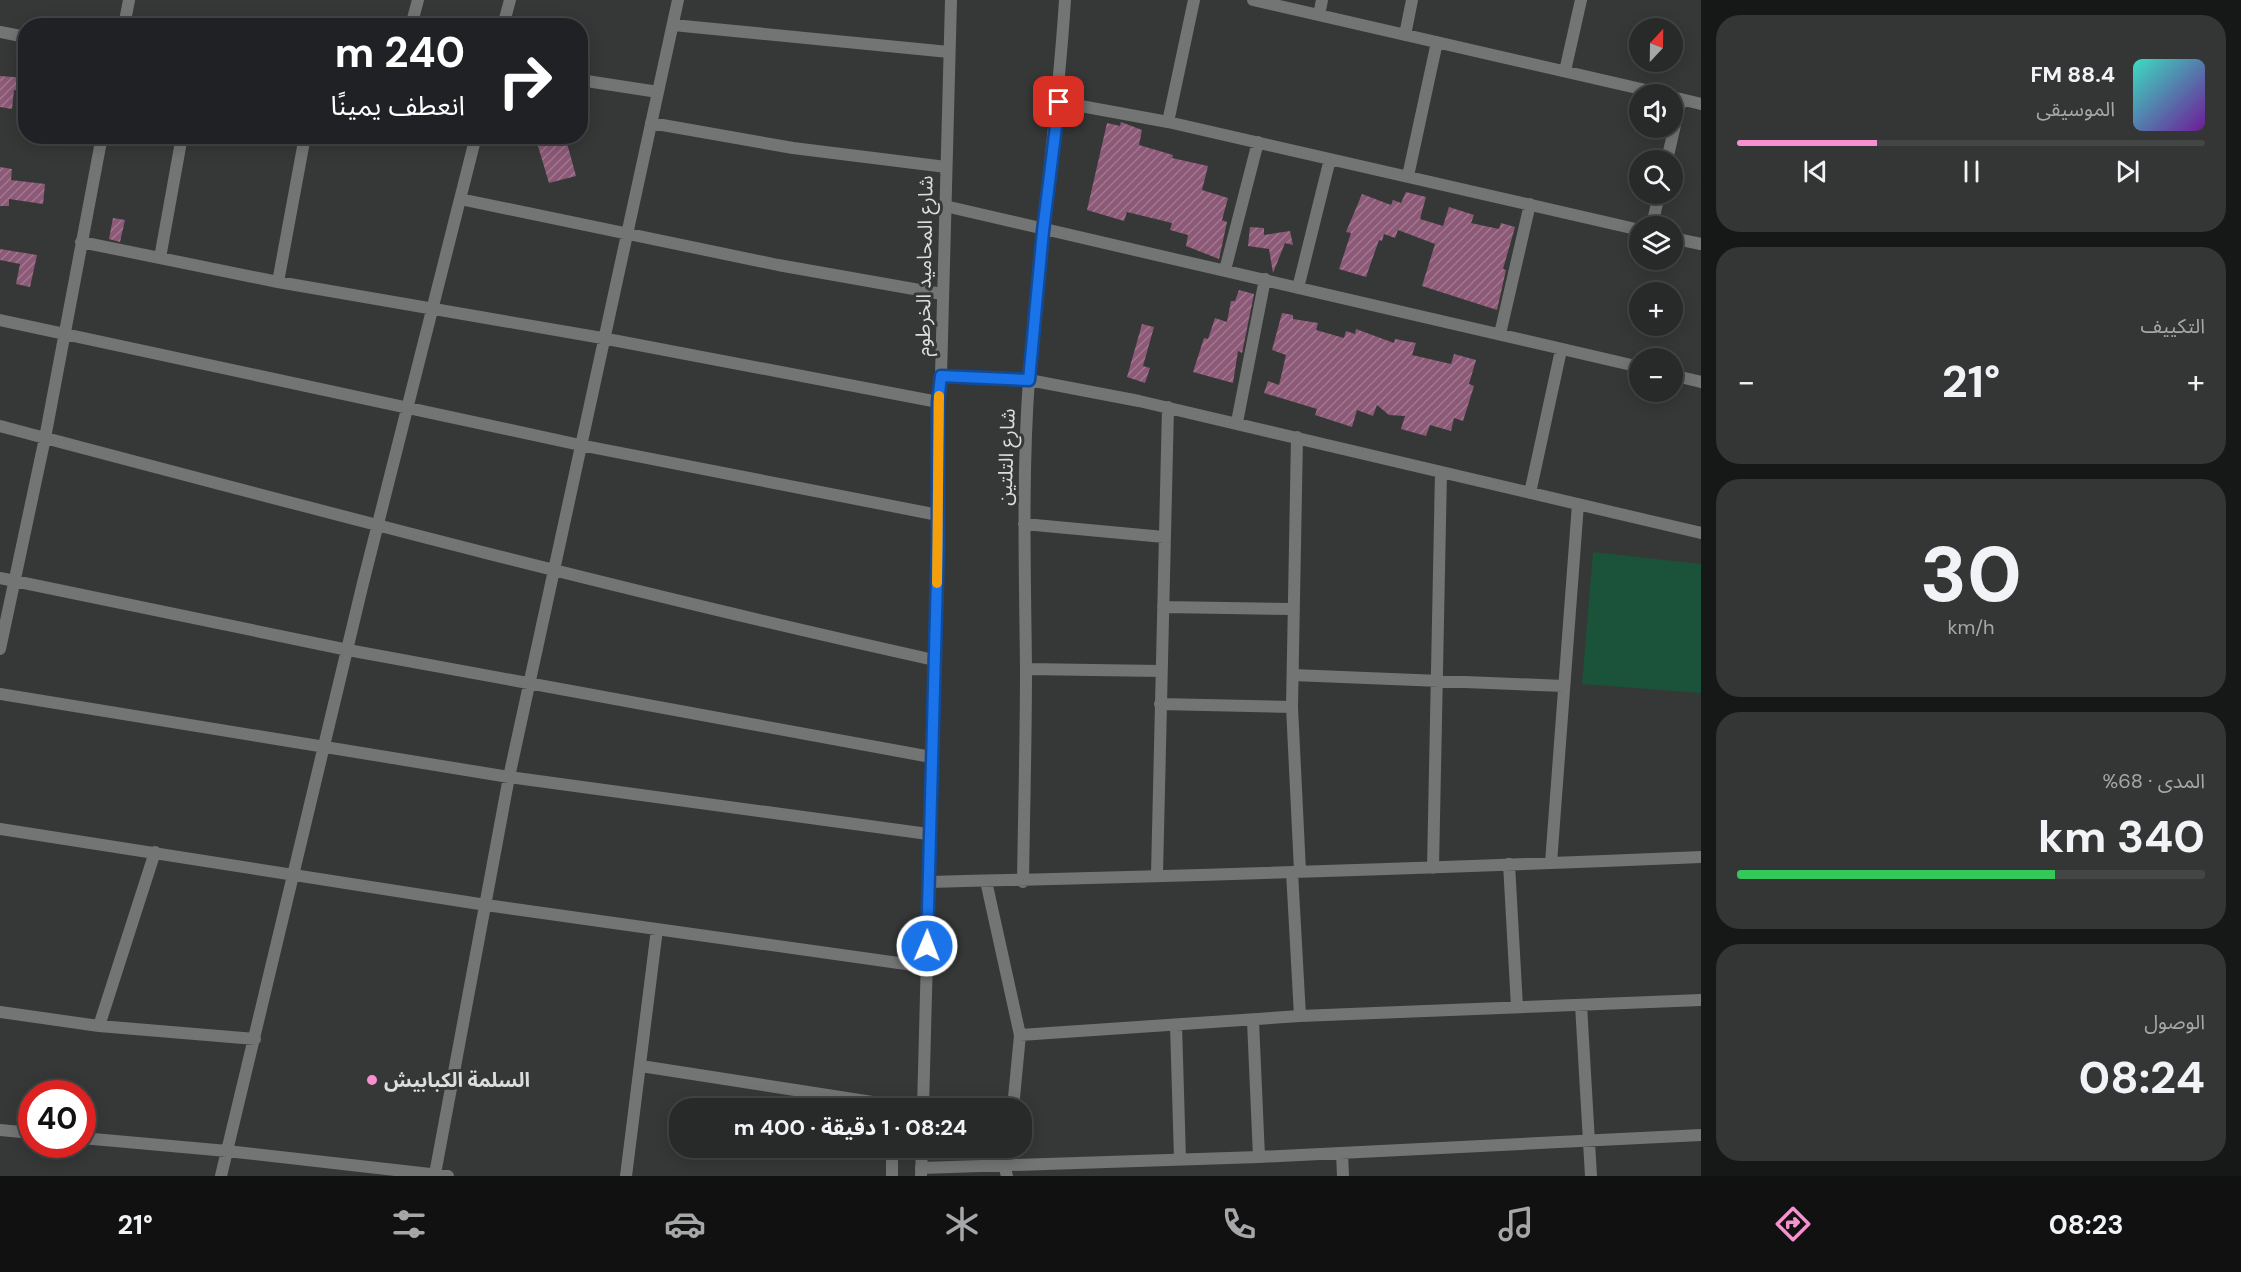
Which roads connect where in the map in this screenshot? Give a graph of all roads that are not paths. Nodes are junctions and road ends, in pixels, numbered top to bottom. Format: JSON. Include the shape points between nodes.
{"nodes":[{"id":1,"x":129,"y":0,"type":"edge"},
{"id":2,"x":418,"y":0,"type":"edge"},
{"id":3,"x":510,"y":0,"type":"edge"},
{"id":4,"x":678,"y":0,"type":"edge"},
{"id":5,"x":951,"y":0,"type":"edge"},
{"id":6,"x":1065,"y":0,"type":"edge"},
{"id":7,"x":1194,"y":0,"type":"edge"},
{"id":8,"x":1253,"y":0,"type":"edge"},
{"id":9,"x":1322,"y":0,"type":"edge"},
{"id":10,"x":1412,"y":0,"type":"edge"},
{"id":11,"x":1581,"y":0,"type":"edge"},
{"id":12,"x":1319,"y":15,"type":"junction"},
{"id":13,"x":126,"y":18,"type":"edge"},
{"id":14,"x":413,"y":18,"type":"edge"},
{"id":15,"x":505,"y":18,"type":"edge"},
{"id":16,"x":673,"y":25,"type":"junction"},
{"id":17,"x":0,"y":32,"type":"edge"},
{"id":18,"x":18,"y":35,"type":"edge"},
{"id":19,"x":1405,"y":35,"type":"junction"},
{"id":20,"x":1437,"y":42,"type":"junction"},
{"id":21,"x":949,"y":52,"type":"junction"},
{"id":22,"x":1565,"y":71,"type":"junction"},
{"id":23,"x":588,"y":81,"type":"edge"},
{"id":24,"x":1629,"y":86,"type":"edge"},
{"id":25,"x":658,"y":92,"type":"junction"},
{"id":26,"x":1683,"y":100,"type":"edge"},
{"id":27,"x":1059,"y":102,"type":"junction"},
{"id":28,"x":1701,"y":104,"type":"edge"},
{"id":29,"x":1168,"y":122,"type":"junction"},
{"id":30,"x":651,"y":123,"type":"junction"},
{"id":31,"x":1258,"y":142,"type":"junction"},
{"id":32,"x":100,"y":144,"type":"edge"},
{"id":33,"x":181,"y":144,"type":"edge"},
{"id":34,"x":304,"y":144,"type":"edge"},
{"id":35,"x":474,"y":144,"type":"edge"},
{"id":36,"x":1330,"y":159,"type":"junction"},
{"id":37,"x":946,"y":167,"type":"junction"},
{"id":38,"x":1408,"y":176,"type":"junction"},
{"id":39,"x":460,"y":199,"type":"junction"},
{"id":40,"x":1530,"y":204,"type":"junction"},
{"id":41,"x":945,"y":206,"type":"junction"},
{"id":42,"x":1629,"y":227,"type":"edge"},
{"id":43,"x":1043,"y":231,"type":"junction"},
{"id":44,"x":626,"y":232,"type":"junction"},
{"id":45,"x":1683,"y":240,"type":"edge"},
{"id":46,"x":81,"y":242,"type":"junction"},
{"id":47,"x":1701,"y":244,"type":"edge"},
{"id":48,"x":160,"y":258,"type":"junction"},
{"id":49,"x":1225,"y":270,"type":"junction"},
{"id":50,"x":1265,"y":279,"type":"junction"},
{"id":51,"x":278,"y":282,"type":"junction"},
{"id":52,"x":1298,"y":288,"type":"junction"},
{"id":53,"x":942,"y":294,"type":"junction"},
{"id":54,"x":433,"y":309,"type":"junction"},
{"id":55,"x":0,"y":320,"type":"edge"},
{"id":56,"x":64,"y":333,"type":"junction"},
{"id":57,"x":1500,"y":334,"type":"junction"},
{"id":58,"x":602,"y":338,"type":"junction"},
{"id":59,"x":1562,"y":350,"type":"junction"},
{"id":60,"x":1629,"y":365,"type":"edge"},
{"id":61,"x":941,"y":376,"type":"junction"},
{"id":62,"x":1683,"y":378,"type":"edge"},
{"id":63,"x":1029,"y":380,"type":"junction"},
{"id":64,"x":1701,"y":382,"type":"edge"},
{"id":65,"x":938,"y":402,"type":"junction"},
{"id":66,"x":1168,"y":407,"type":"junction"},
{"id":67,"x":408,"y":408,"type":"junction"},
{"id":68,"x":1237,"y":422,"type":"junction"},
{"id":69,"x":0,"y":426,"type":"edge"},
{"id":70,"x":1297,"y":436,"type":"junction"},
{"id":71,"x":45,"y":438,"type":"junction"},
{"id":72,"x":580,"y":445,"type":"junction"},
{"id":73,"x":1441,"y":472,"type":"junction"},
{"id":74,"x":1530,"y":493,"type":"junction"},
{"id":75,"x":1578,"y":504,"type":"junction"},
{"id":76,"x":939,"y":515,"type":"junction"},
{"id":77,"x":1024,"y":524,"type":"junction"},
{"id":78,"x":378,"y":525,"type":"junction"},
{"id":79,"x":1701,"y":533,"type":"edge"},
{"id":80,"x":1164,"y":537,"type":"junction"},
{"id":81,"x":553,"y":572,"type":"junction"},
{"id":82,"x":0,"y":578,"type":"edge"},
{"id":83,"x":13,"y":580,"type":"junction"},
{"id":84,"x":1163,"y":607,"type":"junction"},
{"id":85,"x":1293,"y":609,"type":"junction"},
{"id":86,"x":0,"y":648,"type":"edge"},
{"id":87,"x":348,"y":650,"type":"junction"},
{"id":88,"x":934,"y":660,"type":"junction"},
{"id":89,"x":1026,"y":669,"type":"junction"},
{"id":90,"x":1161,"y":671,"type":"junction"},
{"id":91,"x":1293,"y":675,"type":"junction"},
{"id":92,"x":1435,"y":681,"type":"junction"},
{"id":93,"x":529,"y":684,"type":"junction"},
{"id":94,"x":1564,"y":686,"type":"junction"},
{"id":95,"x":0,"y":694,"type":"edge"},
{"id":96,"x":1160,"y":704,"type":"junction"},
{"id":97,"x":1292,"y":706,"type":"junction"},
{"id":98,"x":325,"y":746,"type":"junction"},
{"id":99,"x":931,"y":757,"type":"junction"},
{"id":100,"x":509,"y":777,"type":"junction"},
{"id":101,"x":0,"y":829,"type":"edge"},
{"id":102,"x":928,"y":834,"type":"junction"},
{"id":103,"x":154,"y":852,"type":"junction"},
{"id":104,"x":1701,"y":857,"type":"edge"},
{"id":105,"x":1551,"y":863,"type":"junction"},
{"id":106,"x":1509,"y":864,"type":"junction"},
{"id":107,"x":1433,"y":868,"type":"junction"},
{"id":108,"x":1296,"y":871,"type":"junction"},
{"id":109,"x":294,"y":874,"type":"junction"},
{"id":110,"x":1157,"y":874,"type":"junction"},
{"id":111,"x":986,"y":881,"type":"junction"},
{"id":112,"x":929,"y":882,"type":"junction"},
{"id":113,"x":1023,"y":882,"type":"junction"},
{"id":114,"x":486,"y":905,"type":"junction"},
{"id":115,"x":657,"y":929,"type":"junction"},
{"id":116,"x":927,"y":967,"type":"junction"},
{"id":117,"x":1701,"y":1000,"type":"edge"},
{"id":118,"x":1581,"y":1005,"type":"junction"},
{"id":119,"x":1517,"y":1007,"type":"junction"},
{"id":120,"x":0,"y":1012,"type":"edge"},
{"id":121,"x":1300,"y":1016,"type":"junction"},
{"id":122,"x":1253,"y":1021,"type":"junction"},
{"id":123,"x":1176,"y":1025,"type":"junction"},
{"id":124,"x":99,"y":1026,"type":"junction"},
{"id":125,"x":1020,"y":1035,"type":"junction"},
{"id":126,"x":255,"y":1040,"type":"junction"},
{"id":127,"x":640,"y":1066,"type":"junction"},
{"id":128,"x":837,"y":1098,"type":"edge"},
{"id":129,"x":923,"y":1098,"type":"edge"},
{"id":130,"x":1014,"y":1098,"type":"edge"},
{"id":131,"x":0,"y":1130,"type":"edge"},
{"id":132,"x":18,"y":1132,"type":"edge"},
{"id":133,"x":1701,"y":1136,"type":"edge"},
{"id":134,"x":96,"y":1139,"type":"edge"},
{"id":135,"x":1590,"y":1141,"type":"junction"},
{"id":136,"x":227,"y":1151,"type":"junction"},
{"id":137,"x":1342,"y":1153,"type":"junction"},
{"id":138,"x":1259,"y":1156,"type":"junction"},
{"id":139,"x":892,"y":1158,"type":"edge"},
{"id":140,"x":1180,"y":1159,"type":"junction"},
{"id":141,"x":1006,"y":1171,"type":"edge"},
{"id":142,"x":921,"y":1172,"type":"edge"},
{"id":143,"x":441,"y":1175,"type":"edge"},
{"id":144,"x":221,"y":1176,"type":"edge"},
{"id":145,"x":626,"y":1176,"type":"edge"},
{"id":146,"x":892,"y":1176,"type":"edge"},
{"id":147,"x":1343,"y":1176,"type":"edge"},
{"id":148,"x":1591,"y":1176,"type":"edge"}],
"edges":[{"from":1,"to":13,"type":"street"},
{"from":2,"to":14,"type":"street"},
{"from":3,"to":15,"type":"street"},
{"from":4,"to":16,"type":"street"},
{"from":5,"to":21,"type":"street","name":"شارع المحاميد الخرطوم"},
{"from":6,"to":27,"type":"street","name":"شارع التلتين"},
{"from":7,"to":29,"type":"street"},
{"from":8,"to":12,"type":"street"},
{"from":9,"to":12,"type":"street"},
{"from":10,"to":19,"type":"street"},
{"from":11,"to":22,"type":"street"},
{"from":12,"to":19,"type":"street"},
{"from":16,"to":21,"type":"street"},
{"from":16,"to":25,"type":"street"},
{"from":17,"to":18,"type":"street"},
{"from":19,"to":20,"type":"street"},
{"from":20,"to":22,"type":"street"},
{"from":20,"to":38,"type":"street"},
{"from":21,"to":37,"type":"street","name":"شارع المحاميد الخرطوم"},
{"from":22,"to":24,"type":"street"},
{"from":23,"to":25,"type":"street"},
{"from":25,"to":30,"type":"street"},
{"from":26,"to":28,"type":"street"},
{"from":27,"to":29,"type":"street"},
{"from":27,"to":43,"type":"street","name":"شارع التلتين"},
{"from":29,"to":31,"type":"street"},
{"from":30,"to":37,"type":"street","via":[[793,148]]},
{"from":30,"to":44,"type":"street"},
{"from":31,"to":36,"type":"street"},
{"from":31,"to":49,"type":"street"},
{"from":32,"to":46,"type":"street"},
{"from":33,"to":48,"type":"street"},
{"from":34,"to":51,"type":"street"},
{"from":35,"to":39,"type":"street"},
{"from":36,"to":38,"type":"street"},
{"from":36,"to":52,"type":"street"},
{"from":37,"to":41,"type":"street","name":"شارع المحاميد الخرطوم"},
{"from":38,"to":40,"type":"street"},
{"from":39,"to":44,"type":"street"},
{"from":39,"to":54,"type":"street"},
{"from":40,"to":42,"type":"street"},
{"from":40,"to":57,"type":"street"},
{"from":41,"to":43,"type":"street"},
{"from":41,"to":53,"type":"street","name":"شارع المحاميد الخرطوم"},
{"from":43,"to":49,"type":"street"},
{"from":43,"to":63,"type":"street","name":"شارع التلتين"},
{"from":44,"to":53,"type":"street","via":[[778,265]]},
{"from":44,"to":58,"type":"street"},
{"from":45,"to":47,"type":"street"},
{"from":46,"to":48,"type":"street"},
{"from":46,"to":56,"type":"street"},
{"from":48,"to":51,"type":"street"},
{"from":49,"to":50,"type":"street"},
{"from":50,"to":52,"type":"street"},
{"from":50,"to":68,"type":"street"},
{"from":51,"to":54,"type":"street"},
{"from":52,"to":57,"type":"street"},
{"from":53,"to":61,"type":"street","name":"شارع المحاميد الخرطوم"},
{"from":54,"to":58,"type":"street"},
{"from":54,"to":67,"type":"street"},
{"from":55,"to":56,"type":"street"},
{"from":56,"to":67,"type":"street"},
{"from":56,"to":71,"type":"street"},
{"from":57,"to":59,"type":"street"},
{"from":58,"to":65,"type":"street"},
{"from":58,"to":72,"type":"street"},
{"from":59,"to":60,"type":"street"},
{"from":59,"to":74,"type":"street"},
{"from":61,"to":63,"type":"street"},
{"from":61,"to":65,"type":"street","name":"شارع المحاميد الخرطوم"},
{"from":62,"to":64,"type":"street"},
{"from":63,"to":66,"type":"street"},
{"from":63,"to":77,"type":"street","name":"شارع التلتين"},
{"from":65,"to":76,"type":"street","name":"شارع المحاميد الخرطوم"},
{"from":66,"to":68,"type":"street"},
{"from":66,"to":80,"type":"street"},
{"from":67,"to":72,"type":"street"},
{"from":67,"to":78,"type":"street"},
{"from":68,"to":70,"type":"street"},
{"from":69,"to":71,"type":"street"},
{"from":70,"to":73,"type":"street"},
{"from":70,"to":85,"type":"street"},
{"from":71,"to":78,"type":"street"},
{"from":71,"to":83,"type":"street"},
{"from":72,"to":76,"type":"street"},
{"from":72,"to":81,"type":"street"},
{"from":73,"to":74,"type":"street"},
{"from":73,"to":92,"type":"street"},
{"from":74,"to":75,"type":"street"},
{"from":75,"to":79,"type":"street"},
{"from":75,"to":94,"type":"street"},
{"from":76,"to":88,"type":"street","name":"شارع المحاميد الخرطوم"},
{"from":77,"to":80,"type":"street"},
{"from":77,"to":89,"type":"street","name":"شارع التلتين"},
{"from":78,"to":81,"type":"street"},
{"from":78,"to":87,"type":"street"},
{"from":80,"to":84,"type":"street"},
{"from":81,"to":88,"type":"street"},
{"from":81,"to":93,"type":"street"},
{"from":82,"to":83,"type":"street"},
{"from":83,"to":86,"type":"street"},
{"from":83,"to":87,"type":"street"},
{"from":84,"to":85,"type":"street"},
{"from":84,"to":90,"type":"street"},
{"from":85,"to":91,"type":"street"},
{"from":87,"to":93,"type":"street"},
{"from":87,"to":98,"type":"street"},
{"from":88,"to":99,"type":"street","name":"شارع المحاميد الخرطوم"},
{"from":89,"to":90,"type":"street"},
{"from":89,"to":113,"type":"street","name":"شارع التلتين"},
{"from":90,"to":96,"type":"street"},
{"from":91,"to":92,"type":"street"},
{"from":91,"to":97,"type":"street"},
{"from":92,"to":94,"type":"street"},
{"from":92,"to":107,"type":"street"},
{"from":93,"to":99,"type":"street"},
{"from":93,"to":100,"type":"street"},
{"from":94,"to":105,"type":"street"},
{"from":95,"to":98,"type":"street"},
{"from":96,"to":97,"type":"street"},
{"from":96,"to":110,"type":"street"},
{"from":97,"to":108,"type":"street"},
{"from":98,"to":100,"type":"street"},
{"from":98,"to":109,"type":"street"},
{"from":99,"to":102,"type":"street","name":"شارع المحاميد الخرطوم"},
{"from":100,"to":102,"type":"street"},
{"from":100,"to":114,"type":"street"},
{"from":101,"to":103,"type":"street"},
{"from":102,"to":112,"type":"street","name":"شارع المحاميد الخرطوم"},
{"from":103,"to":109,"type":"street"},
{"from":103,"to":124,"type":"street"},
{"from":104,"to":105,"type":"street"},
{"from":105,"to":106,"type":"street"},
{"from":106,"to":107,"type":"street"},
{"from":106,"to":119,"type":"street"},
{"from":107,"to":108,"type":"street"},
{"from":108,"to":110,"type":"street"},
{"from":108,"to":121,"type":"street"},
{"from":109,"to":114,"type":"street"},
{"from":109,"to":126,"type":"street"},
{"from":110,"to":113,"type":"street"},
{"from":111,"to":112,"type":"street"},
{"from":111,"to":113,"type":"street"},
{"from":111,"to":125,"type":"street"},
{"from":112,"to":116,"type":"street","name":"شارع المحاميد الخرطوم"},
{"from":114,"to":115,"type":"street"},
{"from":114,"to":143,"type":"street"},
{"from":115,"to":116,"type":"street"},
{"from":115,"to":127,"type":"street"},
{"from":116,"to":129,"type":"street","name":"شارع المحاميد الخرطوم"},
{"from":117,"to":118,"type":"street"},
{"from":118,"to":119,"type":"street"},
{"from":118,"to":135,"type":"street"},
{"from":119,"to":121,"type":"street"},
{"from":120,"to":124,"type":"street"},
{"from":121,"to":122,"type":"street"},
{"from":122,"to":123,"type":"street"},
{"from":122,"to":138,"type":"street"},
{"from":123,"to":125,"type":"street"},
{"from":123,"to":140,"type":"street"},
{"from":124,"to":126,"type":"street"},
{"from":125,"to":130,"type":"street"},
{"from":126,"to":136,"type":"street"},
{"from":127,"to":128,"type":"street"},
{"from":127,"to":145,"type":"street"},
{"from":131,"to":132,"type":"street"},
{"from":133,"to":135,"type":"street"},
{"from":134,"to":136,"type":"street"},
{"from":135,"to":137,"type":"street"},
{"from":135,"to":148,"type":"street"},
{"from":136,"to":143,"type":"street"},
{"from":136,"to":144,"type":"street"},
{"from":137,"to":138,"type":"street"},
{"from":137,"to":147,"type":"street"},
{"from":138,"to":140,"type":"street"},
{"from":139,"to":146,"type":"street"},
{"from":140,"to":141,"type":"street"},
{"from":141,"to":142,"type":"street"}]}
